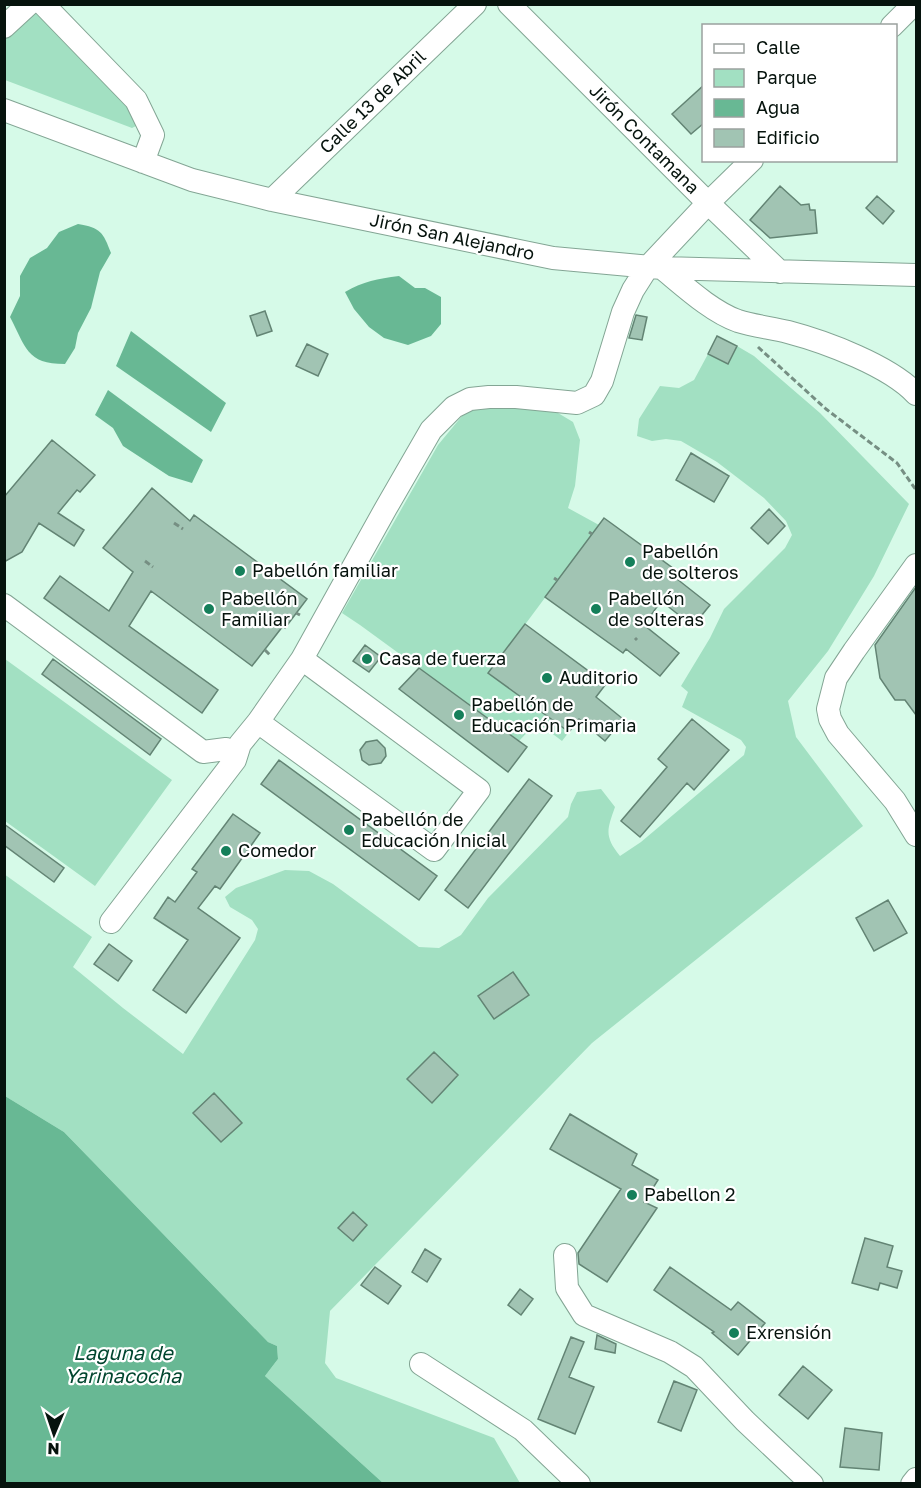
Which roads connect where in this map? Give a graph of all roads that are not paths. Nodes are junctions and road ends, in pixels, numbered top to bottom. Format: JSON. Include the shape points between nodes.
{"nodes":[{"id":1,"x":29,"y":4,"type":"edge"},
{"id":2,"x":43,"y":4,"type":"edge"},
{"id":3,"x":475,"y":4,"type":"edge"},
{"id":4,"x":509,"y":4,"type":"edge"},
{"id":5,"x":914,"y":4,"type":"edge"},
{"id":6,"x":894,"y":24,"type":"edge"},
{"id":7,"x":4,"y":27,"type":"edge"},
{"id":8,"x":4,"y":110,"type":"edge"},
{"id":9,"x":143,"y":162,"type":"junction"},
{"id":10,"x":750,"y":162,"type":"edge"},
{"id":11,"x":272,"y":200,"type":"junction"},
{"id":12,"x":708,"y":203,"type":"junction"},
{"id":13,"x":654,"y":268,"type":"junction"},
{"id":14,"x":780,"y":272,"type":"junction"},
{"id":15,"x":916,"y":275,"type":"edge"},
{"id":16,"x":916,"y":394,"type":"edge"},
{"id":17,"x":916,"y":565,"type":"edge"},
{"id":18,"x":4,"y":605,"type":"edge"},
{"id":19,"x":302,"y":659,"type":"junction"},
{"id":20,"x":258,"y":722,"type":"junction"},
{"id":21,"x":235,"y":760,"type":"junction"},
{"id":22,"x":916,"y":836,"type":"edge"},
{"id":23,"x":111,"y":922,"type":"dead end"},
{"id":24,"x":565,"y":1255,"type":"dead end"},
{"id":25,"x":420,"y":1364,"type":"dead end"},
{"id":26,"x":916,"y":1479,"type":"edge"},
{"id":27,"x":579,"y":1484,"type":"edge"},
{"id":28,"x":812,"y":1484,"type":"edge"},
{"id":29,"x":912,"y":1484,"type":"edge"}],
"edges":[{"from":1,"to":7,"type":"street"},
{"from":2,"to":9,"type":"street","via":[[136,99],[153,135]]},
{"from":3,"to":11,"type":"street","name":"Calle 13 de Abril"},
{"from":4,"to":12,"type":"street","name":"Jirón Contamana"},
{"from":5,"to":6,"type":"street"},
{"from":8,"to":9,"type":"street","name":"Jirón San Alejandro"},
{"from":9,"to":11,"type":"street","name":"Jirón San Alejandro","via":[[192,180]]},
{"from":10,"to":12,"type":"street"},
{"from":11,"to":13,"type":"street","name":"Jirón San Alejandro","via":[[553,258]]},
{"from":12,"to":13,"type":"street"},
{"from":12,"to":14,"type":"street","name":"Jirón Contamana"},
{"from":13,"to":14,"type":"street","name":"Jirón San Alejandro"},
{"from":13,"to":16,"type":"street","via":[[737,321],[823,343],[876,366]]},
{"from":13,"to":19,"type":"street","via":[[633,290],[594,395],[577,403],[516,397],[470,399],[454,407],[431,430]]},
{"from":14,"to":15,"type":"street","name":"Jirón San Alejandro"},
{"from":17,"to":22,"type":"street","via":[[836,678],[828,709],[838,734],[895,801]]},
{"from":18,"to":21,"type":"street","via":[[203,752],[226,749]]},
{"from":19,"to":20,"type":"street"},
{"from":19,"to":20,"type":"street","via":[[479,790],[434,850]]},
{"from":20,"to":21,"type":"street","via":[[240,744]]},
{"from":21,"to":23,"type":"street"},
{"from":24,"to":28,"type":"street","via":[[567,1288],[584,1315],[670,1352],[694,1367]]},
{"from":25,"to":27,"type":"street","via":[[523,1430]]},
{"from":26,"to":29,"type":"street"}]}
